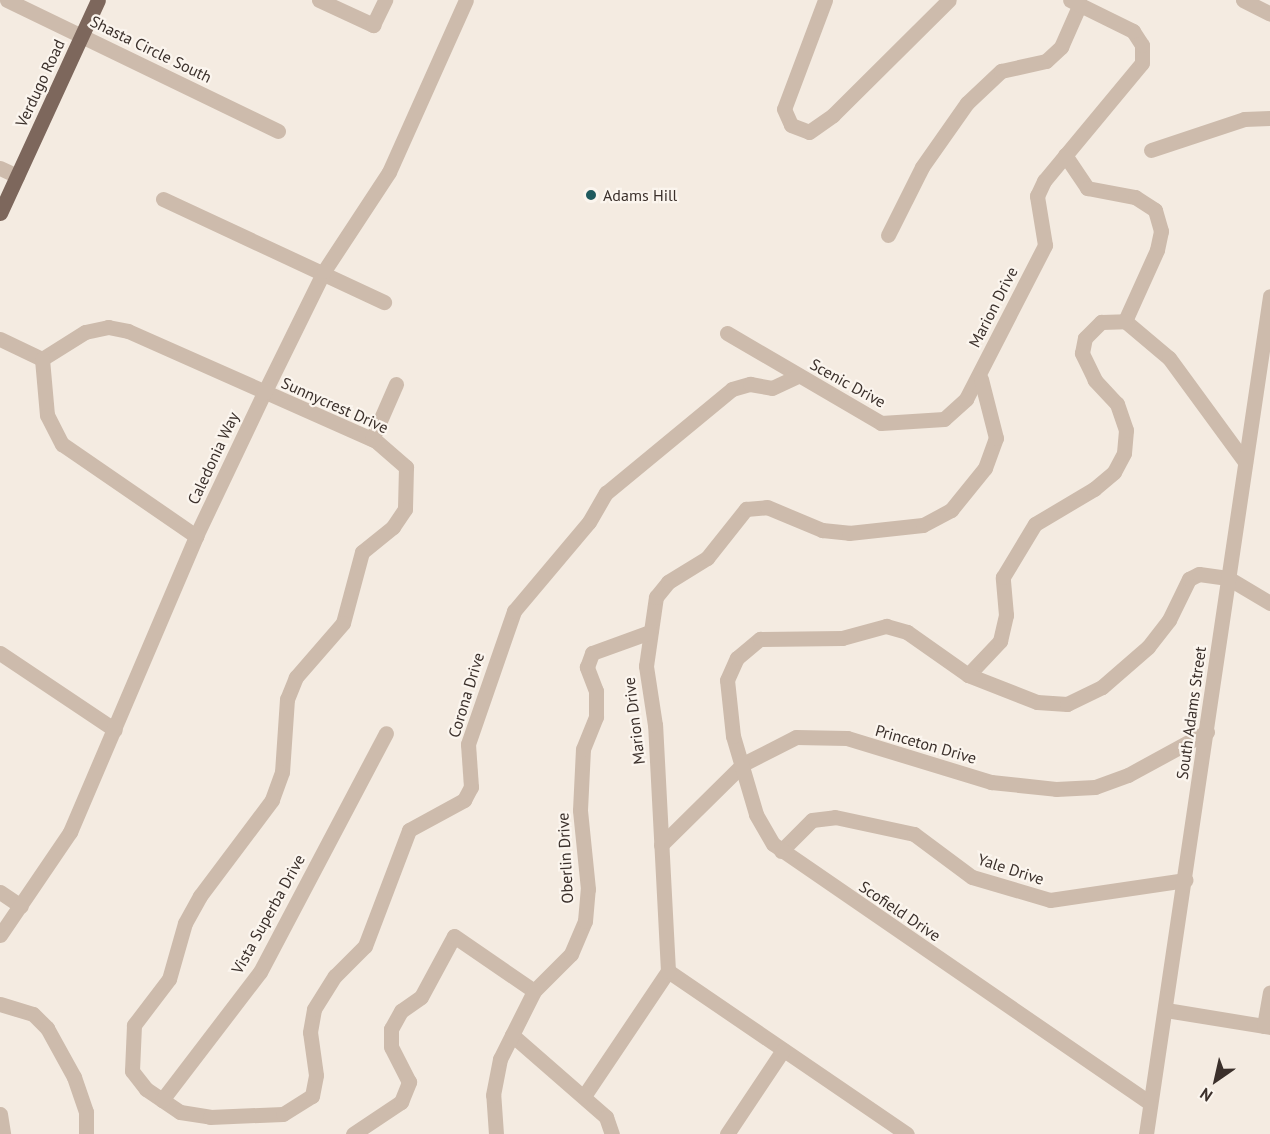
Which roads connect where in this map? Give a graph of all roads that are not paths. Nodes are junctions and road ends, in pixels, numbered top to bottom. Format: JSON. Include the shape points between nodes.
{"nodes":[{"id":1,"x":7,"y":0,"type":"edge"},
{"id":2,"x":98,"y":0,"type":"edge"},
{"id":3,"x":319,"y":0,"type":"edge"},
{"id":4,"x":385,"y":0,"type":"edge"},
{"id":5,"x":466,"y":0,"type":"edge"},
{"id":6,"x":825,"y":0,"type":"edge"},
{"id":7,"x":949,"y":0,"type":"edge"},
{"id":8,"x":1243,"y":0,"type":"edge"},
{"id":9,"x":1075,"y":2,"type":"edge"},
{"id":10,"x":1270,"y":14,"type":"edge"},
{"id":11,"x":82,"y":36,"type":"junction"},
{"id":12,"x":1270,"y":118,"type":"edge"},
{"id":13,"x":278,"y":131,"type":"dead end"},
{"id":14,"x":1151,"y":150,"type":"dead end"},
{"id":15,"x":1065,"y":155,"type":"junction"},
{"id":16,"x":0,"y":168,"type":"edge"},
{"id":17,"x":17,"y":176,"type":"junction"},
{"id":18,"x":163,"y":199,"type":"dead end"},
{"id":19,"x":0,"y":213,"type":"edge"},
{"id":20,"x":888,"y":235,"type":"dead end"},
{"id":21,"x":324,"y":271,"type":"junction"},
{"id":22,"x":1270,"y":296,"type":"edge"},
{"id":23,"x":384,"y":302,"type":"dead end"},
{"id":24,"x":1125,"y":321,"type":"junction"},
{"id":25,"x":727,"y":333,"type":"dead end"},
{"id":26,"x":0,"y":339,"type":"edge"},
{"id":27,"x":42,"y":359,"type":"junction"},
{"id":28,"x":798,"y":376,"type":"junction"},
{"id":29,"x":981,"y":379,"type":"junction"},
{"id":30,"x":396,"y":384,"type":"dead end"},
{"id":31,"x":264,"y":393,"type":"junction"},
{"id":32,"x":372,"y":439,"type":"junction"},
{"id":33,"x":1245,"y":462,"type":"junction"},
{"id":34,"x":196,"y":536,"type":"junction"},
{"id":35,"x":1228,"y":578,"type":"junction"},
{"id":36,"x":1270,"y":603,"type":"edge"},
{"id":37,"x":650,"y":632,"type":"junction"},
{"id":38,"x":0,"y":653,"type":"edge"},
{"id":39,"x":968,"y":675,"type":"junction"},
{"id":40,"x":115,"y":730,"type":"junction"},
{"id":41,"x":1207,"y":732,"type":"junction"},
{"id":42,"x":386,"y":733,"type":"dead end"},
{"id":43,"x":743,"y":765,"type":"junction"},
{"id":44,"x":661,"y":845,"type":"junction"},
{"id":45,"x":782,"y":851,"type":"junction"},
{"id":46,"x":1186,"y":880,"type":"junction"},
{"id":47,"x":0,"y":892,"type":"edge"},
{"id":48,"x":21,"y":906,"type":"junction"},
{"id":49,"x":0,"y":935,"type":"edge"},
{"id":50,"x":668,"y":971,"type":"junction"},
{"id":51,"x":534,"y":991,"type":"junction"},
{"id":52,"x":1270,"y":993,"type":"edge"},
{"id":53,"x":0,"y":1004,"type":"edge"},
{"id":54,"x":1166,"y":1010,"type":"junction"},
{"id":55,"x":1267,"y":1026,"type":"edge"},
{"id":56,"x":512,"y":1035,"type":"junction"},
{"id":57,"x":783,"y":1050,"type":"junction"},
{"id":58,"x":584,"y":1096,"type":"junction"},
{"id":59,"x":162,"y":1100,"type":"junction"},
{"id":60,"x":1150,"y":1103,"type":"junction"},
{"id":61,"x":0,"y":1114,"type":"edge"},
{"id":62,"x":3,"y":1134,"type":"edge"},
{"id":63,"x":86,"y":1134,"type":"edge"},
{"id":64,"x":353,"y":1134,"type":"edge"},
{"id":65,"x":496,"y":1134,"type":"edge"},
{"id":66,"x":612,"y":1134,"type":"edge"},
{"id":67,"x":728,"y":1134,"type":"edge"},
{"id":68,"x":907,"y":1134,"type":"edge"},
{"id":69,"x":1146,"y":1134,"type":"edge"}],
"edges":[{"from":1,"to":11,"type":"street","name":"Shasta Circle South"},
{"from":2,"to":11,"type":"main road","name":"Verdugo Road"},
{"from":3,"to":4,"type":"street","via":[[373,25]]},
{"from":5,"to":21,"type":"street","name":"Caledonia Way","via":[[389,172]]},
{"from":6,"to":7,"type":"street","via":[[785,96],[785,118],[801,131],[817,129]]},
{"from":8,"to":10,"type":"street"},
{"from":9,"to":15,"type":"street","name":"Marion Drive","via":[[1133,31],[1142,45],[1142,63]]},
{"from":9,"to":20,"type":"street","via":[[1061,47],[1046,61],[1001,71],[967,103],[922,166]]},
{"from":11,"to":13,"type":"street","name":"Shasta Circle South"},
{"from":11,"to":17,"type":"main road","name":"Verdugo Road"},
{"from":12,"to":14,"type":"street","via":[[1244,119]]},
{"from":15,"to":24,"type":"street","via":[[1087,188],[1135,197],[1155,210],[1160,220],[1158,250]]},
{"from":15,"to":29,"type":"street","name":"Marion Drive","via":[[1037,196],[1045,245],[994,339]]},
{"from":16,"to":17,"type":"street"},
{"from":17,"to":19,"type":"main road","name":"Verdugo Road"},
{"from":18,"to":21,"type":"street"},
{"from":21,"to":23,"type":"street"},
{"from":21,"to":31,"type":"street","name":"Caledonia Way"},
{"from":22,"to":33,"type":"street","name":"South Adams Street"},
{"from":24,"to":33,"type":"street","via":[[1170,358]]},
{"from":24,"to":39,"type":"street","via":[[1101,322],[1085,338],[1082,352],[1095,380],[1117,404],[1126,430],[1124,453],[1114,472],[1094,489],[1035,524],[1003,577],[1006,615],[1000,641]]},
{"from":25,"to":28,"type":"street","name":"Scenic Drive"},
{"from":26,"to":27,"type":"street"},
{"from":27,"to":31,"type":"street","name":"Sunnycrest Drive","via":[[77,336],[108,327],[128,331]]},
{"from":27,"to":34,"type":"street","via":[[47,415],[62,444]]},
{"from":28,"to":29,"type":"street","name":"Scenic Drive","via":[[881,423],[915,424],[944,419]]},
{"from":28,"to":59,"type":"street","name":"Corona Drive","via":[[772,388],[750,384],[732,389],[708,414],[628,471],[514,611],[468,744],[471,787],[464,800],[409,830],[366,946],[335,976],[314,1009],[312,1096],[298,1109],[257,1117],[210,1117],[180,1112]]},
{"from":29,"to":37,"type":"street","name":"Marion Drive","via":[[996,438],[985,468],[951,510],[923,525],[849,533],[822,530],[767,507],[746,509],[707,558],[668,582],[656,597]]},
{"from":30,"to":32,"type":"street"},
{"from":31,"to":32,"type":"street","name":"Sunnycrest Drive"},
{"from":31,"to":34,"type":"street","name":"Caledonia Way"},
{"from":32,"to":59,"type":"street","name":"Sunnycrest Drive","via":[[406,466],[405,509],[393,527],[362,552],[343,623],[296,677],[287,699],[282,772],[272,800],[200,896],[185,923],[169,979],[134,1025],[132,1071]]},
{"from":33,"to":35,"type":"street","name":"South Adams Street"},
{"from":34,"to":40,"type":"street","name":"Caledonia Way"},
{"from":35,"to":36,"type":"street"},
{"from":35,"to":39,"type":"street","via":[[1198,574],[1189,579],[1158,636],[1084,699],[1037,702]]},
{"from":35,"to":41,"type":"street","name":"South Adams Street"},
{"from":37,"to":44,"type":"street","name":"Marion Drive","via":[[646,666],[655,725]]},
{"from":37,"to":51,"type":"street","name":"Oberlin Drive","via":[[592,653],[587,667],[596,691],[596,717],[583,749],[580,810],[588,889],[585,921],[571,954]]},
{"from":38,"to":40,"type":"street"},
{"from":39,"to":43,"type":"street","name":"Scofield Drive","via":[[907,632],[886,626],[842,638],[760,639],[738,658],[727,680],[729,716]]},
{"from":40,"to":48,"type":"street","name":"Caledonia Way","via":[[70,832]]},
{"from":41,"to":43,"type":"street","name":"Princeton Drive","via":[[1095,787],[1022,789],[829,734],[796,737]]},
{"from":41,"to":46,"type":"street","name":"South Adams Street"},
{"from":42,"to":59,"type":"street","name":"Vista Superba Drive","via":[[260,972]]},
{"from":43,"to":44,"type":"street","name":"Princeton Drive"},
{"from":43,"to":45,"type":"street","name":"Scofield Drive","via":[[756,814]]},
{"from":44,"to":50,"type":"street","name":"Marion Drive"},
{"from":45,"to":46,"type":"street","name":"Yale Drive","via":[[812,820],[835,817],[914,834],[972,877],[1050,900]]},
{"from":45,"to":60,"type":"street","name":"Scofield Drive"},
{"from":46,"to":54,"type":"street","name":"South Adams Street"},
{"from":47,"to":48,"type":"street"},
{"from":48,"to":49,"type":"street","name":"Caledonia Way"},
{"from":50,"to":57,"type":"street"},
{"from":50,"to":58,"type":"street"},
{"from":51,"to":56,"type":"street","name":"Oberlin Drive"},
{"from":51,"to":64,"type":"street","via":[[454,936],[421,997],[401,1011],[391,1029],[391,1047],[410,1082],[401,1102]]},
{"from":52,"to":55,"type":"street"},
{"from":53,"to":63,"type":"street","via":[[33,1014],[47,1028],[74,1077],[86,1112]]},
{"from":54,"to":55,"type":"street"},
{"from":54,"to":60,"type":"street","name":"South Adams Street"},
{"from":56,"to":58,"type":"street"},
{"from":56,"to":65,"type":"street","name":"Oberlin Drive","via":[[494,1076]]},
{"from":57,"to":67,"type":"street"},
{"from":57,"to":68,"type":"street"},
{"from":58,"to":66,"type":"street","via":[[606,1117]]},
{"from":60,"to":69,"type":"street","name":"South Adams Street"},
{"from":61,"to":62,"type":"street"}]}
